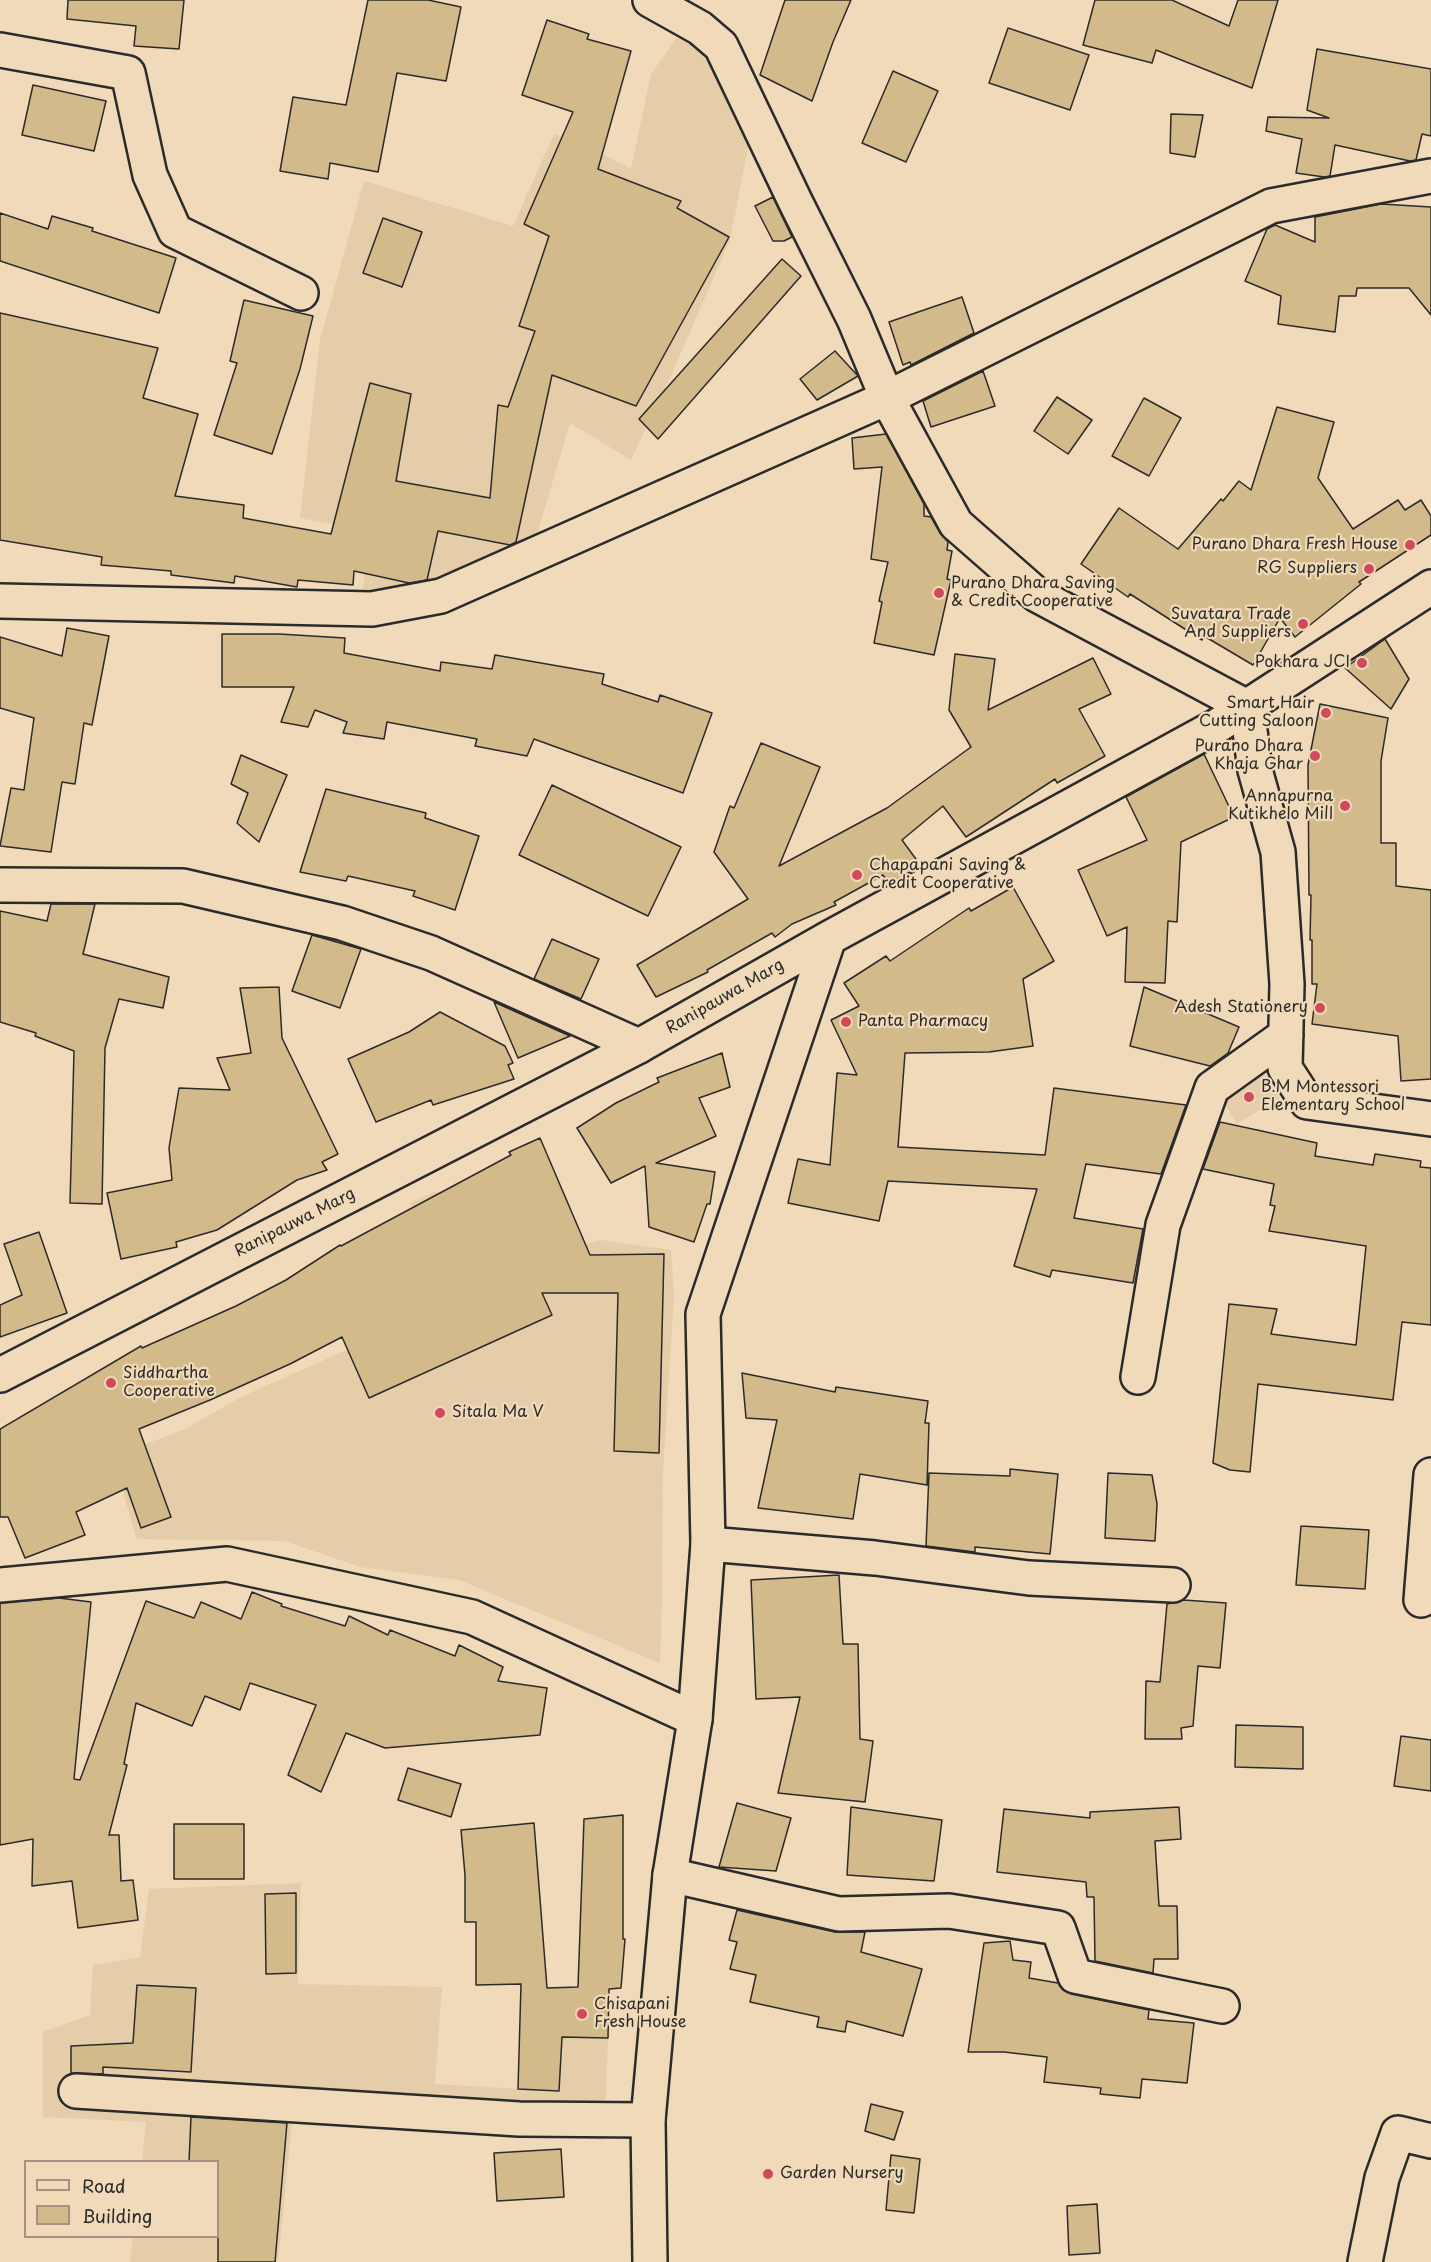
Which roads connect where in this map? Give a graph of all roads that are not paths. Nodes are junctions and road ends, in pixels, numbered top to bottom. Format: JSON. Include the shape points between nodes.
{"nodes":[{"id":1,"x":650,"y":0,"type":"edge"},
{"id":2,"x":0,"y":50,"type":"edge"},
{"id":3,"x":1431,"y":176,"type":"edge"},
{"id":4,"x":301,"y":293,"type":"dead end"},
{"id":5,"x":887,"y":398,"type":"junction"},
{"id":6,"x":1431,"y":586,"type":"edge"},
{"id":7,"x":0,"y":602,"type":"edge"},
{"id":8,"x":1247,"y":707,"type":"junction"},
{"id":9,"x":0,"y":885,"type":"edge"},
{"id":10,"x":829,"y":938,"type":"junction"},
{"id":11,"x":1286,"y":1035,"type":"junction"},
{"id":12,"x":639,"y":1046,"type":"junction"},
{"id":13,"x":1431,"y":1119,"type":"edge"},
{"id":14,"x":0,"y":1375,"type":"edge"},
{"id":15,"x":1138,"y":1377,"type":"dead end"},
{"id":16,"x":1431,"y":1475,"type":"edge"},
{"id":17,"x":708,"y":1544,"type":"junction"},
{"id":18,"x":0,"y":1585,"type":"edge"},
{"id":19,"x":1173,"y":1586,"type":"dead end"},
{"id":20,"x":1421,"y":1600,"type":"dead end"},
{"id":21,"x":695,"y":1719,"type":"junction"},
{"id":22,"x":670,"y":1875,"type":"junction"},
{"id":23,"x":1222,"y":2006,"type":"dead end"},
{"id":24,"x":76,"y":2091,"type":"dead end"},
{"id":25,"x":648,"y":2120,"type":"junction"},
{"id":26,"x":1431,"y":2142,"type":"edge"},
{"id":27,"x":650,"y":2262,"type":"edge"},
{"id":28,"x":1365,"y":2262,"type":"edge"}],
"edges":[{"from":1,"to":5,"type":"street","via":[[700,28],[721,46],[854,319]]},
{"from":2,"to":4,"type":"street","via":[[128,74],[150,175],[175,231]]},
{"from":3,"to":5,"type":"street","via":[[1271,206]]},
{"from":5,"to":7,"type":"street","via":[[441,596],[372,609]]},
{"from":5,"to":8,"type":"street","via":[[956,524],[1037,595]]},
{"from":6,"to":8,"type":"street","name":"Ranipauwa Marg"},
{"from":8,"to":10,"type":"street","name":"Ranipauwa Marg"},
{"from":8,"to":11,"type":"street","via":[[1255,770],[1278,852],[1287,984]]},
{"from":9,"to":12,"type":"street","via":[[183,886],[342,923],[431,952]]},
{"from":10,"to":12,"type":"street","name":"Ranipauwa Marg"},
{"from":10,"to":17,"type":"street","via":[[703,1314]]},
{"from":11,"to":13,"type":"street","via":[[1285,1068],[1306,1102]]},
{"from":11,"to":15,"type":"street","via":[[1212,1088],[1163,1225]]},
{"from":12,"to":14,"type":"street","name":"Ranipauwa Marg"},
{"from":16,"to":20,"type":"street"},
{"from":17,"to":19,"type":"street","via":[[875,1558],[1029,1578]]},
{"from":17,"to":21,"type":"street"},
{"from":18,"to":21,"type":"street","via":[[227,1564],[472,1617]]},
{"from":21,"to":22,"type":"street"},
{"from":22,"to":23,"type":"street","via":[[839,1914],[950,1911],[1058,1928],[1075,1976]]},
{"from":22,"to":25,"type":"street"},
{"from":24,"to":25,"type":"street","via":[[519,2119]]},
{"from":25,"to":27,"type":"street"},
{"from":26,"to":28,"type":"street","via":[[1398,2133],[1382,2178]]}]}
